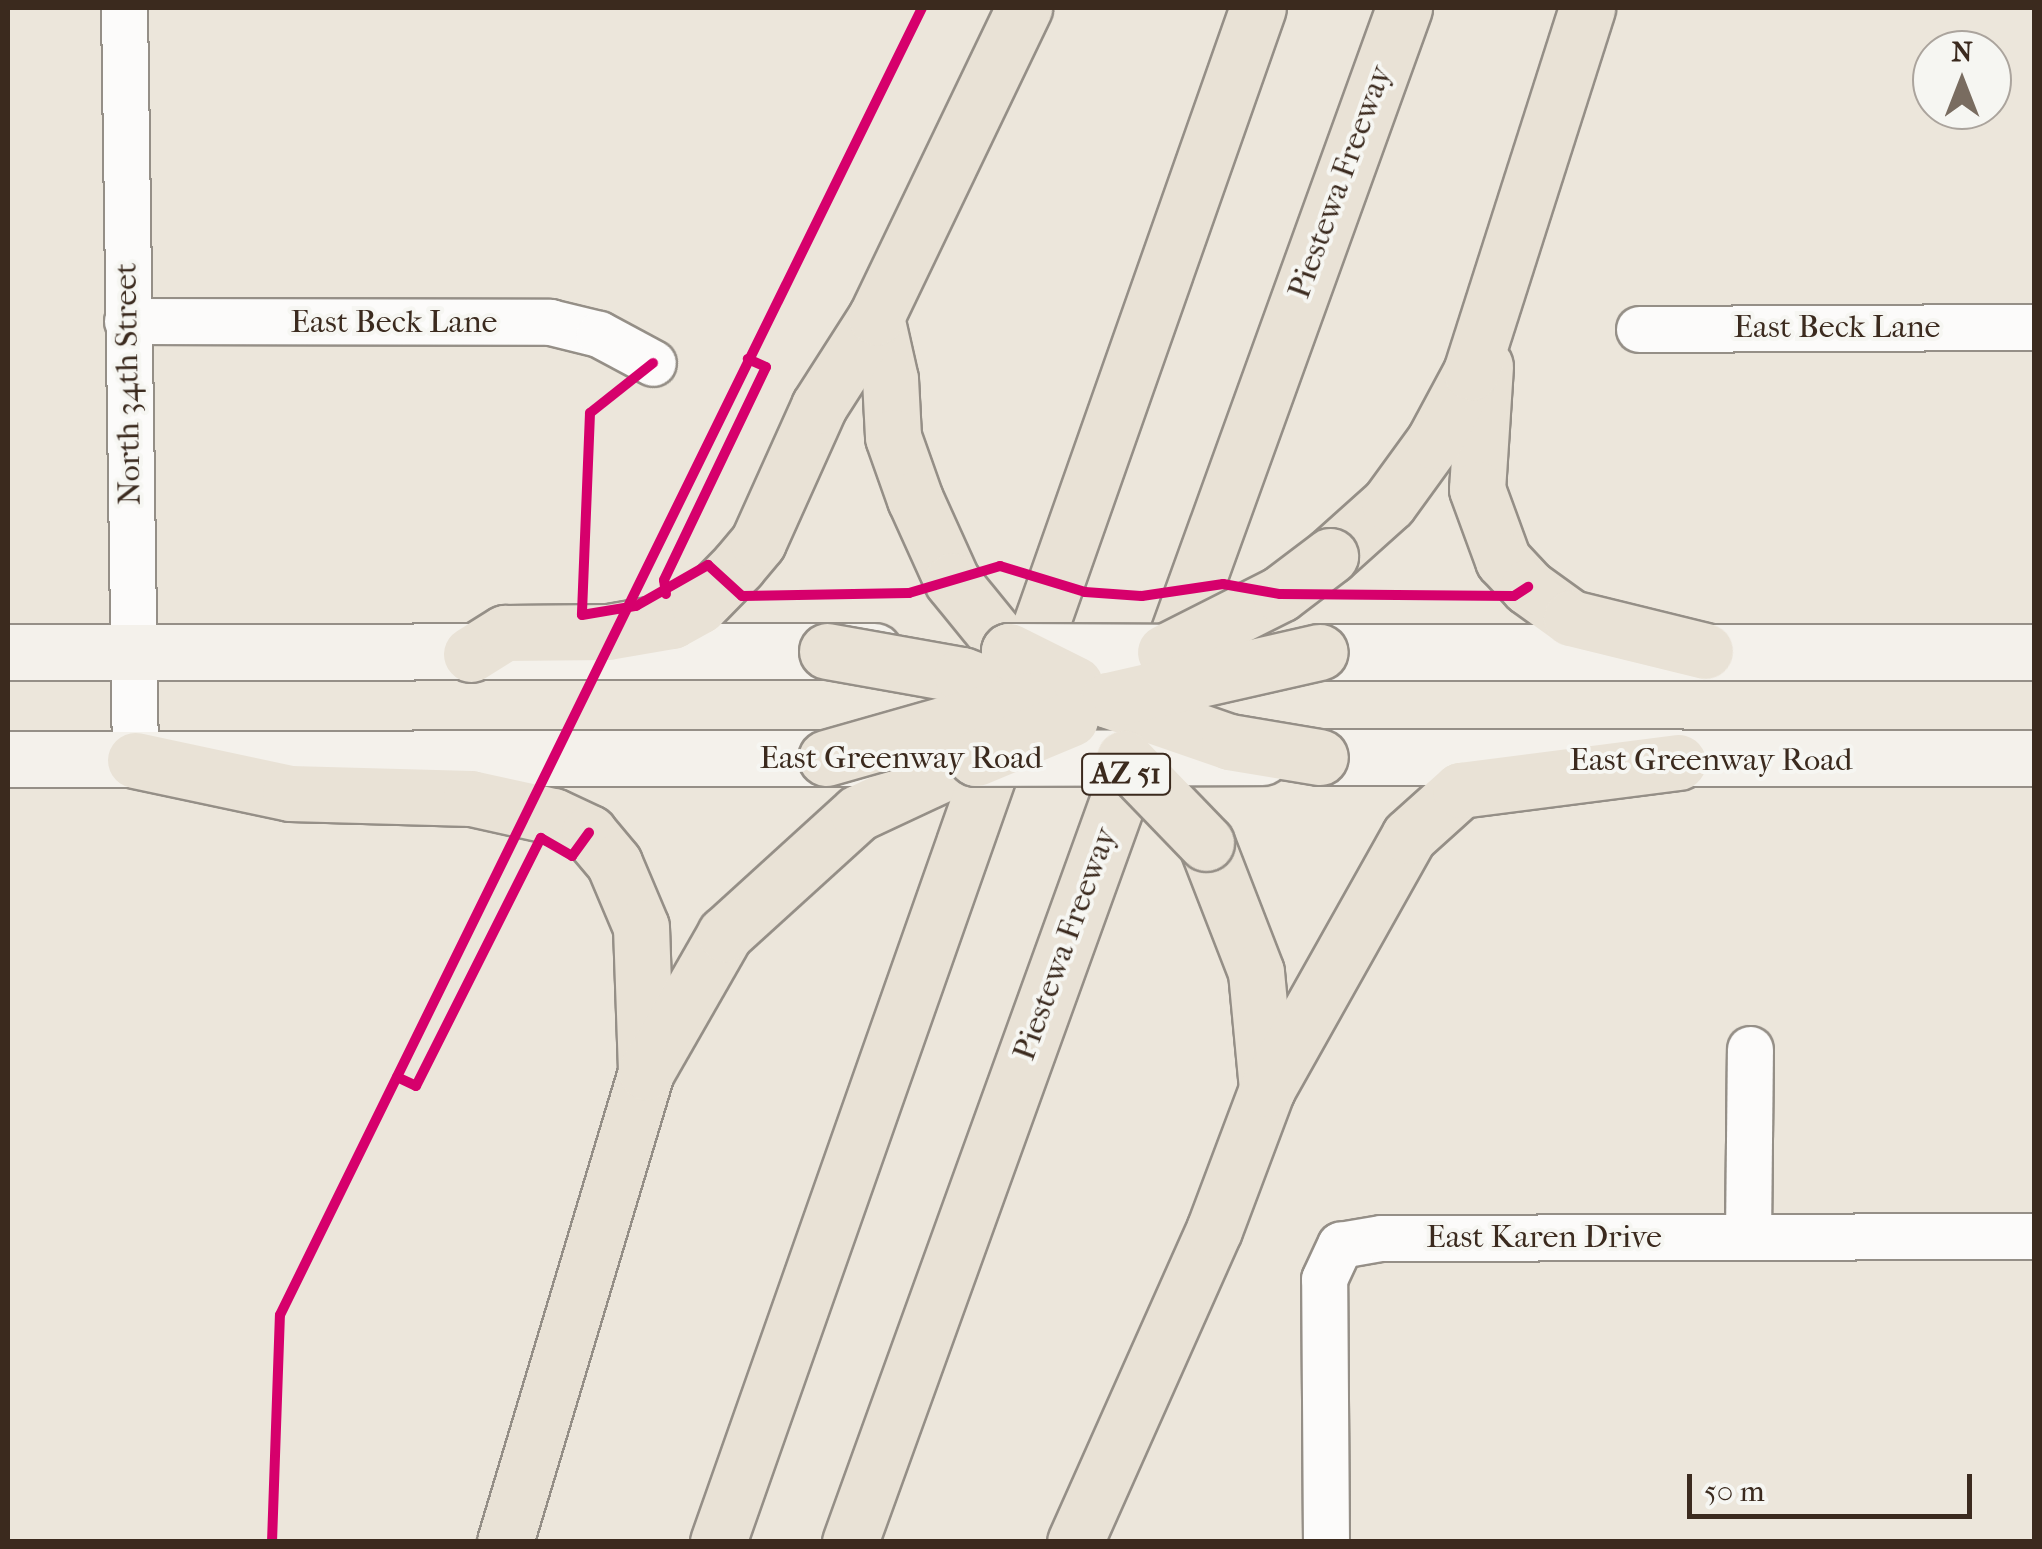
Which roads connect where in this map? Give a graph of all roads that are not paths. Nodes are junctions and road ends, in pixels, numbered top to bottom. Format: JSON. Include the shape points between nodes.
{"nodes":[{"id":1,"x":124,"y":8,"type":"edge"},
{"id":2,"x":1024,"y":8,"type":"edge"},
{"id":3,"x":1258,"y":8,"type":"edge"},
{"id":4,"x":1404,"y":8,"type":"edge"},
{"id":5,"x":1587,"y":8,"type":"edge"},
{"id":6,"x":876,"y":318,"type":"junction"},
{"id":7,"x":1492,"y":319,"type":"junction"},
{"id":8,"x":128,"y":320,"type":"junction"},
{"id":9,"x":2034,"y":327,"type":"edge"},
{"id":10,"x":1639,"y":329,"type":"dead end"},
{"id":11,"x":652,"y":363,"type":"dead end"},
{"id":12,"x":827,"y":651,"type":"joint"},
{"id":13,"x":1705,"y":651,"type":"junction"},
{"id":14,"x":8,"y":652,"type":"edge"},
{"id":15,"x":131,"y":652,"type":"junction"},
{"id":16,"x":1165,"y":652,"type":"junction"},
{"id":17,"x":1320,"y":652,"type":"junction"},
{"id":18,"x":2034,"y":652,"type":"edge"},
{"id":19,"x":471,"y":654,"type":"junction"},
{"id":20,"x":1058,"y":691,"type":"junction"},
{"id":21,"x":1320,"y":757,"type":"junction"},
{"id":22,"x":826,"y":758,"type":"junction"},
{"id":23,"x":976,"y":758,"type":"junction"},
{"id":24,"x":1124,"y":758,"type":"junction"},
{"id":25,"x":2034,"y":758,"type":"edge"},
{"id":26,"x":8,"y":759,"type":"edge"},
{"id":27,"x":135,"y":760,"type":"junction"},
{"id":28,"x":1678,"y":762,"type":"junction"},
{"id":29,"x":1750,"y":1050,"type":"dead end"},
{"id":30,"x":646,"y":1072,"type":"junction"},
{"id":31,"x":1268,"y":1089,"type":"junction"},
{"id":32,"x":1748,"y":1236,"type":"junction"},
{"id":33,"x":2034,"y":1236,"type":"edge"},
{"id":34,"x":505,"y":1542,"type":"edge"},
{"id":35,"x":718,"y":1542,"type":"edge"},
{"id":36,"x":850,"y":1542,"type":"edge"},
{"id":37,"x":1074,"y":1542,"type":"edge"},
{"id":38,"x":1326,"y":1542,"type":"edge"}],
"edges":[{"from":1,"to":8,"type":"street","name":"North 34th Street"},
{"from":2,"to":6,"type":"highway"},
{"from":3,"to":35,"type":"highway"},
{"from":4,"to":36,"type":"highway","name":"Piestewa Freeway","number":"AZ 51"},
{"from":5,"to":7,"type":"highway"},
{"from":6,"to":19,"type":"highway","via":[[819,406],[758,542],[698,606],[672,621],[608,632],[505,634]]},
{"from":6,"to":20,"type":"highway","via":[[890,379],[893,437],[952,581]]},
{"from":7,"to":13,"type":"highway","via":[[1477,489],[1503,560],[1571,618]]},
{"from":7,"to":16,"type":"highway","bridge":true,"via":[[1434,441],[1388,503],[1280,594]]},
{"from":8,"to":11,"type":"street","name":"East Beck Lane","via":[[550,322],[599,334]]},
{"from":8,"to":15,"type":"street","name":"North 34th Street"},
{"from":9,"to":10,"type":"street","name":"East Beck Lane"},
{"from":12,"to":19,"type":"main road"},
{"from":12,"to":20,"type":"highway","bridge":true},
{"from":13,"to":17,"type":"main road"},
{"from":13,"to":18,"type":"main road"},
{"from":14,"to":15,"type":"main road"},
{"from":15,"to":19,"type":"main road"},
{"from":15,"to":27,"type":"street","name":"North 34th Street"},
{"from":16,"to":17,"type":"main road","bridge":true},
{"from":16,"to":20,"type":"main road","bridge":true},
{"from":16,"to":20,"type":"highway","bridge":true},
{"from":17,"to":20,"type":"highway","bridge":true},
{"from":20,"to":21,"type":"highway","bridge":true,"via":[[1229,742]]},
{"from":20,"to":22,"type":"highway","bridge":true},
{"from":20,"to":23,"type":"highway","bridge":true},
{"from":20,"to":24,"type":"highway"},
{"from":21,"to":24,"type":"main road","name":"East Greenway Road","bridge":true},
{"from":21,"to":28,"type":"main road","name":"East Greenway Road"},
{"from":22,"to":23,"type":"main road","name":"East Greenway Road","bridge":true},
{"from":22,"to":27,"type":"main road","name":"East Greenway Road"},
{"from":23,"to":24,"type":"main road","name":"East Greenway Road","bridge":true},
{"from":23,"to":30,"type":"highway","via":[[842,824],[726,934]]},
{"from":24,"to":31,"type":"highway","bridge":true,"via":[[1206,843],[1256,972]]},
{"from":25,"to":28,"type":"main road","name":"East Greenway Road"},
{"from":26,"to":27,"type":"main road","name":"East Greenway Road"},
{"from":27,"to":30,"type":"highway","via":[[290,793],[500,803],[588,833],[614,863],[642,927]]},
{"from":28,"to":31,"type":"highway","via":[[1460,790],[1409,836]]},
{"from":29,"to":32,"type":"street"},
{"from":30,"to":34,"type":"highway"},
{"from":31,"to":37,"type":"highway","via":[[1214,1230]]},
{"from":32,"to":33,"type":"street","name":"East Karen Drive"},
{"from":32,"to":38,"type":"street","name":"East Karen Drive","via":[[1381,1238],[1340,1245],[1324,1279]]}]}
